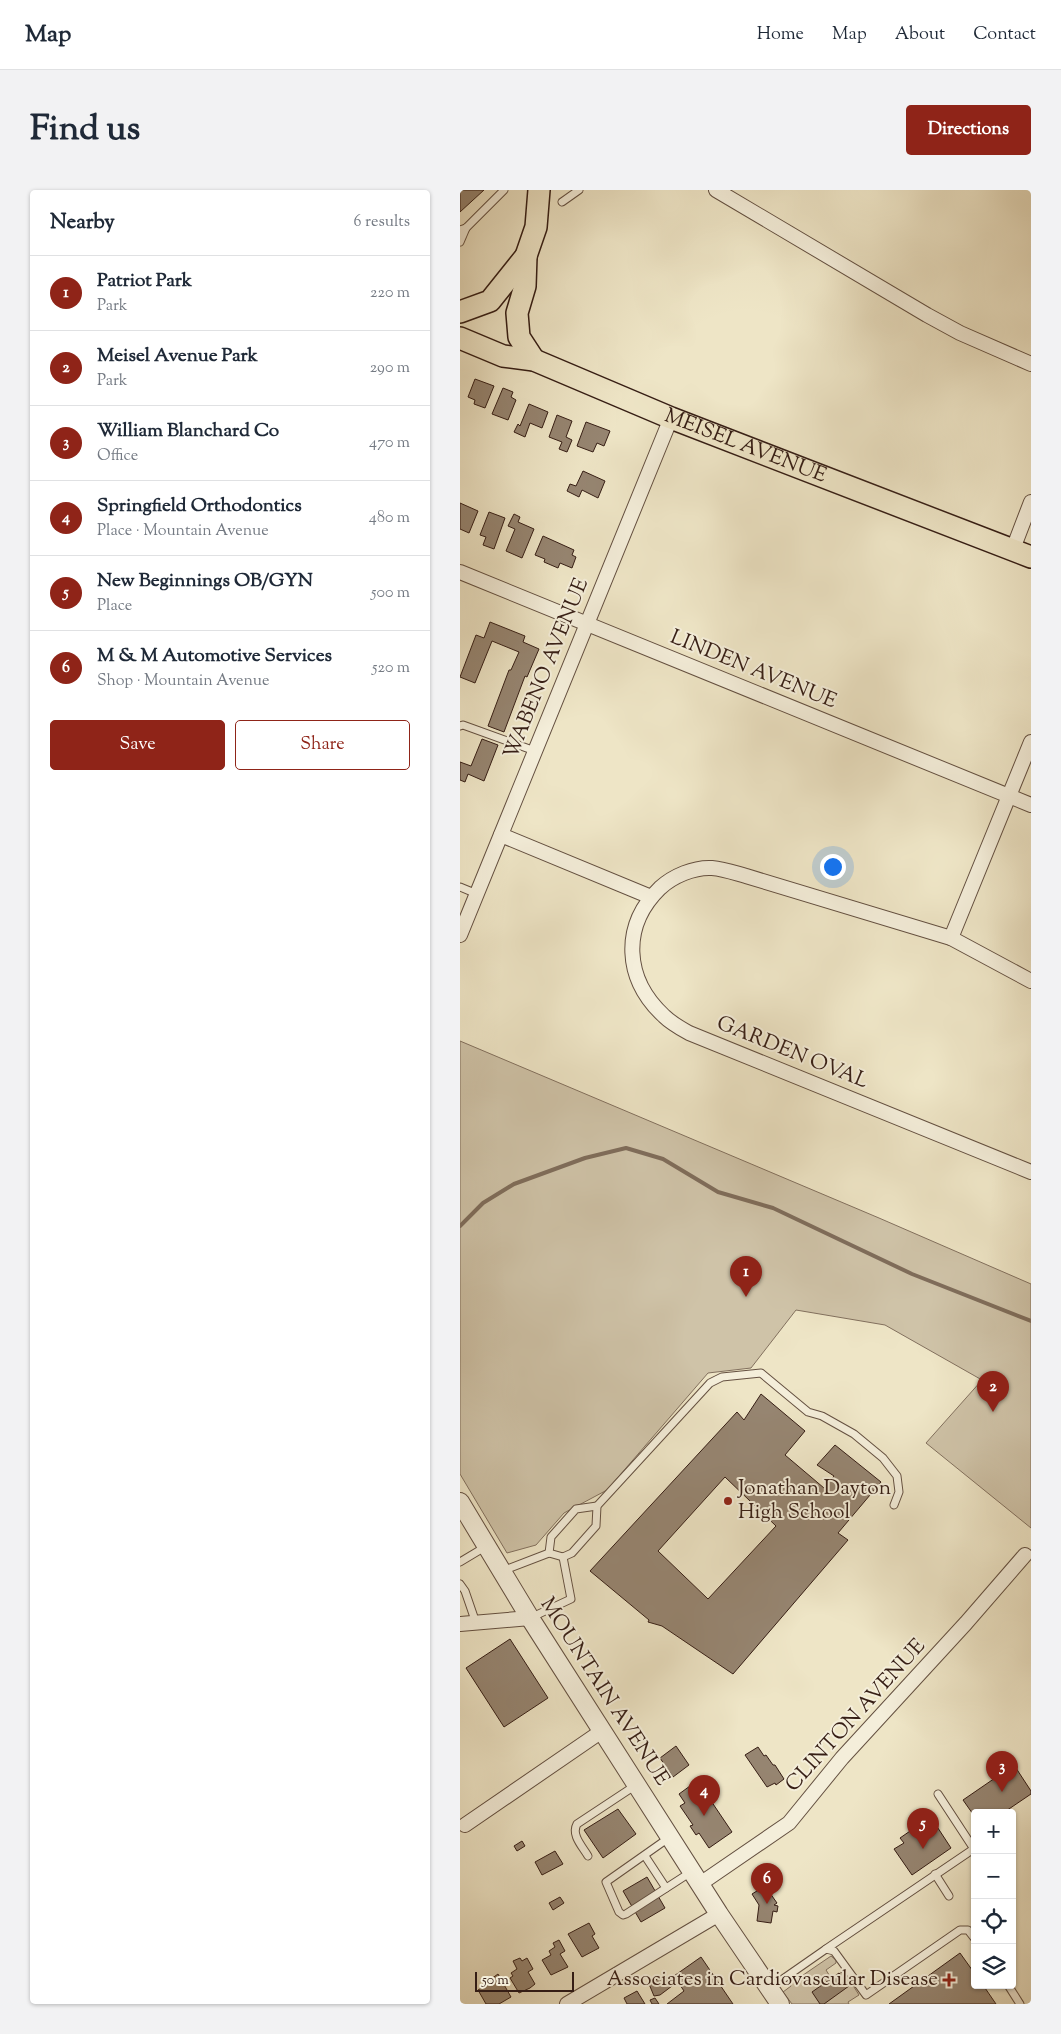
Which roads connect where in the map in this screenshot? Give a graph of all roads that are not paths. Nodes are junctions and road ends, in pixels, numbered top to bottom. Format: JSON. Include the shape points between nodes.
{"nodes":[{"id":1,"x":504,"y":190,"type":"edge"},
{"id":2,"x":539,"y":190,"type":"edge"},
{"id":3,"x":579,"y":190,"type":"edge"},
{"id":4,"x":716,"y":190,"type":"edge"},
{"id":5,"x":562,"y":202,"type":"dead end"},
{"id":6,"x":463,"y":229,"type":"edge"},
{"id":7,"x":460,"y":242,"type":"edge"},
{"id":8,"x":526,"y":256,"type":"junction"},
{"id":9,"x":460,"y":312,"type":"edge"},
{"id":10,"x":460,"y":338,"type":"edge"},
{"id":11,"x":534,"y":360,"type":"junction"},
{"id":12,"x":1031,"y":364,"type":"edge"},
{"id":13,"x":671,"y":418,"type":"junction"},
{"id":14,"x":1031,"y":502,"type":"edge"},
{"id":15,"x":1022,"y":553,"type":"edge"},
{"id":16,"x":460,"y":572,"type":"edge"},
{"id":17,"x":587,"y":623,"type":"junction"},
{"id":18,"x":460,"y":726,"type":"edge"},
{"id":19,"x":1031,"y":742,"type":"edge"},
{"id":20,"x":535,"y":751,"type":"junction"},
{"id":21,"x":1009,"y":796,"type":"junction"},
{"id":22,"x":1031,"y":805,"type":"edge"},
{"id":23,"x":501,"y":835,"type":"junction"},
{"id":24,"x":460,"y":887,"type":"edge"},
{"id":25,"x":477,"y":894,"type":"junction"},
{"id":26,"x":651,"y":897,"type":"junction"},
{"id":27,"x":460,"y":935,"type":"edge"},
{"id":28,"x":951,"y":938,"type":"junction"},
{"id":29,"x":1031,"y":981,"type":"edge"},
{"id":30,"x":1031,"y":1172,"type":"edge"},
{"id":31,"x":460,"y":1502,"type":"edge"},
{"id":32,"x":894,"y":1505,"type":"dead end"},
{"id":33,"x":597,"y":1506,"type":"junction"},
{"id":34,"x":486,"y":1547,"type":"junction"},
{"id":35,"x":549,"y":1553,"type":"junction"},
{"id":36,"x":1024,"y":1555,"type":"dead end"},
{"id":37,"x":563,"y":1557,"type":"junction"},
{"id":38,"x":460,"y":1562,"type":"edge"},
{"id":39,"x":502,"y":1571,"type":"junction"},
{"id":40,"x":460,"y":1584,"type":"edge"},
{"id":41,"x":530,"y":1618,"type":"junction"},
{"id":42,"x":476,"y":1622,"type":"junction"},
{"id":43,"x":460,"y":1624,"type":"edge"},
{"id":44,"x":602,"y":1730,"type":"junction"},
{"id":45,"x":637,"y":1785,"type":"junction"},
{"id":46,"x":938,"y":1794,"type":"dead end"},
{"id":47,"x":465,"y":1824,"type":"dead end"},
{"id":48,"x":671,"y":1837,"type":"junction"},
{"id":49,"x":971,"y":1844,"type":"edge"},
{"id":50,"x":971,"y":1850,"type":"edge"},
{"id":51,"x":588,"y":1856,"type":"dead end"},
{"id":52,"x":645,"y":1856,"type":"junction"},
{"id":53,"x":934,"y":1874,"type":"junction"},
{"id":54,"x":696,"y":1878,"type":"junction"},
{"id":55,"x":666,"y":1888,"type":"junction"},
{"id":56,"x":949,"y":1896,"type":"dead end"},
{"id":57,"x":719,"y":1914,"type":"junction"},
{"id":58,"x":971,"y":1934,"type":"edge"},
{"id":59,"x":826,"y":1949,"type":"junction"},
{"id":60,"x":769,"y":1988,"type":"junction"},
{"id":61,"x":1011,"y":1989,"type":"edge"},
{"id":62,"x":567,"y":2004,"type":"edge"},
{"id":63,"x":780,"y":2004,"type":"edge"},
{"id":64,"x":1020,"y":2004,"type":"edge"}],
"edges":[{"from":1,"to":6,"type":"lane"},
{"from":2,"to":8,"type":"main road","via":[[536,226]]},
{"from":3,"to":5,"type":"lane"},
{"from":4,"to":12,"type":"street","via":[[927,315]]},
{"from":6,"to":7,"type":"lane"},
{"from":8,"to":9,"type":"main road","via":[[490,301]]},
{"from":8,"to":11,"type":"main road","via":[[525,286],[517,312],[519,337]]},
{"from":10,"to":11,"type":"main road","name":"MEISEL AVENUE","via":[[503,356]]},
{"from":11,"to":13,"type":"main road","name":"MEISEL AVENUE"},
{"from":13,"to":15,"type":"main road","name":"MEISEL AVENUE"},
{"from":13,"to":17,"type":"street","name":"WABENO AVENUE"},
{"from":14,"to":15,"type":"street"},
{"from":16,"to":17,"type":"street","name":"LINDEN AVENUE"},
{"from":17,"to":20,"type":"street","name":"WABENO AVENUE"},
{"from":17,"to":21,"type":"street","name":"LINDEN AVENUE"},
{"from":18,"to":20,"type":"lane"},
{"from":19,"to":21,"type":"street"},
{"from":20,"to":23,"type":"street","name":"WABENO AVENUE"},
{"from":21,"to":22,"type":"street","name":"LINDEN AVENUE"},
{"from":21,"to":28,"type":"street"},
{"from":23,"to":25,"type":"street","name":"WABENO AVENUE"},
{"from":23,"to":26,"type":"street"},
{"from":24,"to":25,"type":"lane"},
{"from":25,"to":27,"type":"street","name":"WABENO AVENUE"},
{"from":26,"to":28,"type":"street","name":"GARDEN OVAL","via":[[680,875],[711,868]]},
{"from":26,"to":30,"type":"street","name":"GARDEN OVAL","via":[[638,918],[632,952],[643,989],[670,1022],[689,1033]]},
{"from":28,"to":29,"type":"street","name":"GARDEN OVAL"},
{"from":31,"to":34,"type":"street","name":"MOUNTAIN AVENUE"},
{"from":32,"to":33,"type":"lane","via":[[899,1492],[897,1476],[883,1458],[854,1434],[808,1412],[761,1373],[722,1377],[710,1383]]},
{"from":33,"to":35,"type":"lane","via":[[576,1508],[551,1537]]},
{"from":33,"to":37,"type":"lane","via":[[596,1526],[572,1553]]},
{"from":34,"to":38,"type":"lane"},
{"from":34,"to":39,"type":"street","name":"MOUNTAIN AVENUE"},
{"from":35,"to":37,"type":"lane"},
{"from":35,"to":39,"type":"lane"},
{"from":36,"to":54,"type":"street","name":"CLINTON AVENUE","via":[[789,1822]]},
{"from":37,"to":41,"type":"lane","via":[[571,1599]]},
{"from":39,"to":41,"type":"street","name":"MOUNTAIN AVENUE"},
{"from":40,"to":42,"type":"lane"},
{"from":41,"to":42,"type":"street"},
{"from":41,"to":44,"type":"street","name":"MOUNTAIN AVENUE"},
{"from":42,"to":43,"type":"street"},
{"from":44,"to":45,"type":"street","name":"MOUNTAIN AVENUE"},
{"from":44,"to":47,"type":"street"},
{"from":45,"to":48,"type":"street","name":"MOUNTAIN AVENUE"},
{"from":45,"to":51,"type":"lane","via":[[577,1824],[576,1836]]},
{"from":46,"to":49,"type":"lane"},
{"from":48,"to":52,"type":"lane"},
{"from":48,"to":54,"type":"street","name":"MOUNTAIN AVENUE"},
{"from":50,"to":53,"type":"lane"},
{"from":52,"to":55,"type":"lane"},
{"from":52,"to":55,"type":"lane","via":[[606,1882],[619,1912],[626,1914]]},
{"from":53,"to":56,"type":"lane"},
{"from":53,"to":59,"type":"lane"},
{"from":54,"to":55,"type":"lane"},
{"from":54,"to":57,"type":"street","name":"MOUNTAIN AVENUE"},
{"from":57,"to":60,"type":"street","name":"MOUNTAIN AVENUE"},
{"from":57,"to":62,"type":"street"},
{"from":58,"to":59,"type":"lane","via":[[968,1930],[960,1930],[866,1995],[834,1951]]},
{"from":59,"to":60,"type":"lane"},
{"from":60,"to":63,"type":"street","name":"MOUNTAIN AVENUE"},
{"from":61,"to":64,"type":"lane"}]}
